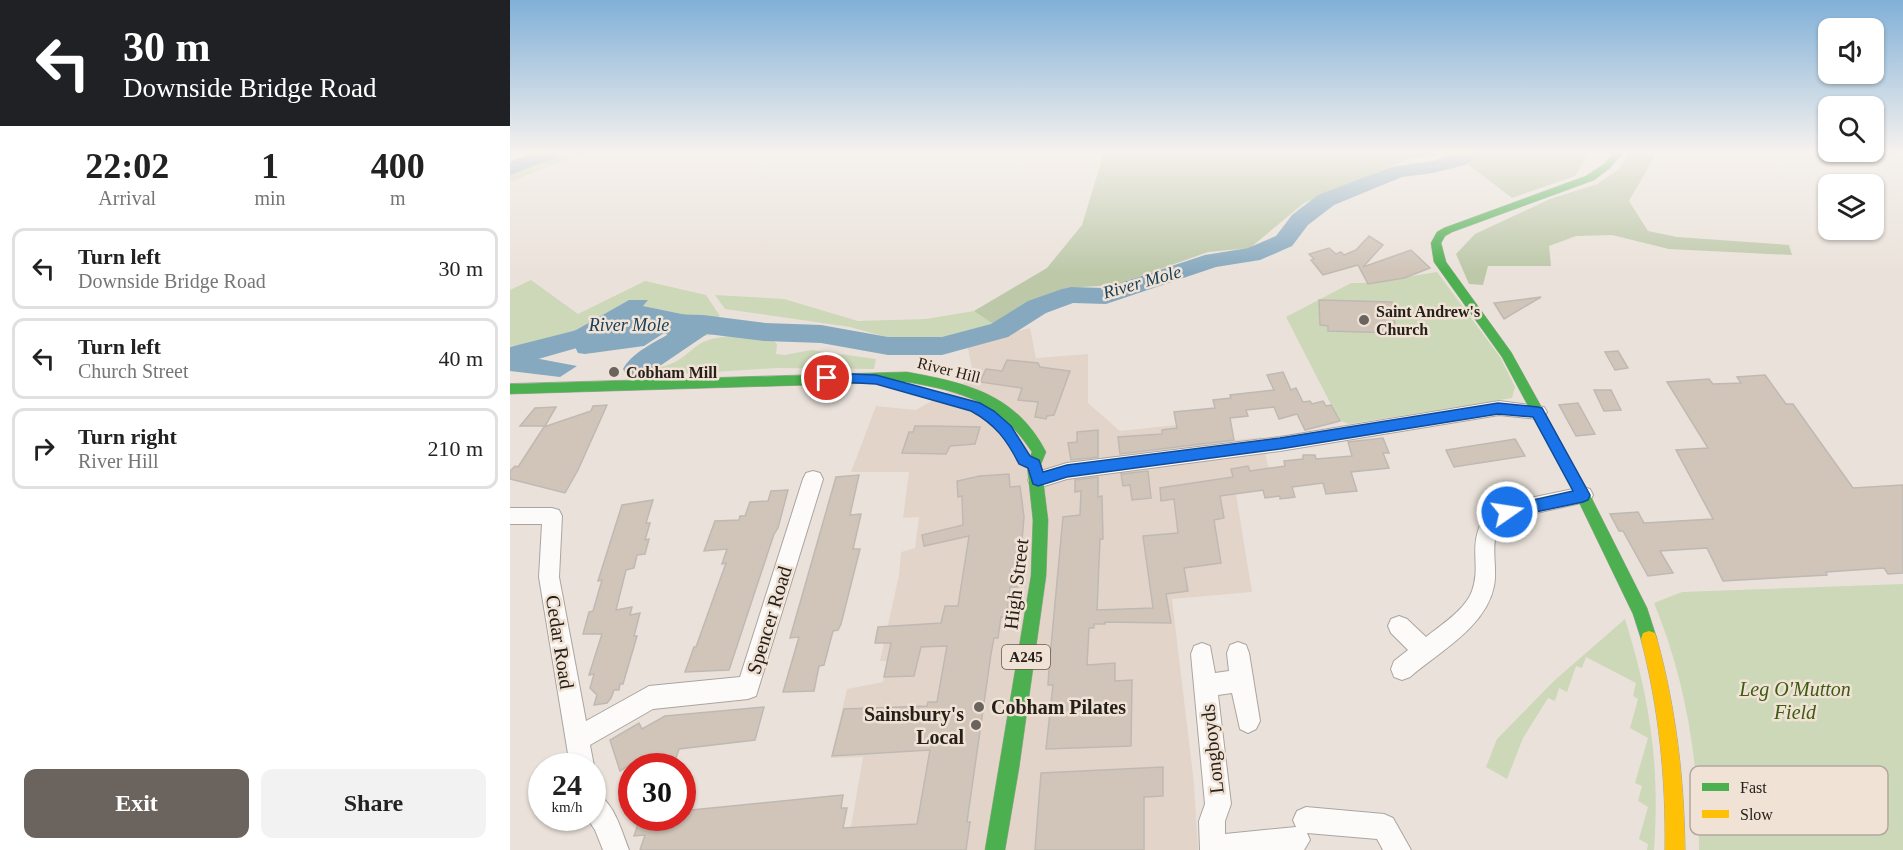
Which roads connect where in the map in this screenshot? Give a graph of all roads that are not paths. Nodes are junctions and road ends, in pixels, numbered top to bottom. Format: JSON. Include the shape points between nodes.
{"nodes":[{"id":1,"x":1546,"y":193,"type":"edge"},
{"id":2,"x":876,"y":379,"type":"junction"},
{"id":3,"x":510,"y":389,"type":"edge"},
{"id":4,"x":1538,"y":412,"type":"junction"},
{"id":5,"x":1013,"y":438,"type":"dead end"},
{"id":6,"x":1022,"y":454,"type":"dead end"},
{"id":7,"x":1036,"y":472,"type":"junction"},
{"id":8,"x":813,"y":479,"type":"dead end"},
{"id":9,"x":1583,"y":495,"type":"junction"},
{"id":10,"x":510,"y":516,"type":"edge"},
{"id":11,"x":1399,"y":626,"type":"dead end"},
{"id":12,"x":1423,"y":649,"type":"junction"},
{"id":13,"x":1238,"y":653,"type":"dead end"},
{"id":14,"x":1202,"y":654,"type":"dead end"},
{"id":15,"x":1402,"y":669,"type":"dead end"},
{"id":16,"x":1242,"y":681,"type":"junction"},
{"id":17,"x":1205,"y":685,"type":"junction"},
{"id":18,"x":1248,"y":721,"type":"dead end"},
{"id":19,"x":576,"y":740,"type":"junction"},
{"id":20,"x":579,"y":753,"type":"edge"},
{"id":21,"x":606,"y":825,"type":"edge"},
{"id":22,"x":1214,"y":849,"type":"edge"},
{"id":23,"x":616,"y":850,"type":"edge"},
{"id":24,"x":995,"y":850,"type":"edge"},
{"id":25,"x":1398,"y":850,"type":"edge"},
{"id":26,"x":1676,"y":850,"type":"edge"}],
"edges":[{"from":1,"to":4,"type":"main road","via":[[1456,226],[1441,234],[1436,243],[1444,270],[1507,355]]},
{"from":2,"to":3,"type":"main road","number":"A245"},
{"from":2,"to":5,"type":"main road","name":"River Hill","number":"A245","via":[[975,407],[998,421]]},
{"from":2,"to":7,"type":"main road","name":"River Hill","number":"A245","via":[[907,377],[991,399],[1028,431],[1039,452]]},
{"from":4,"to":7,"type":"street","via":[[1498,408],[1280,444]]},
{"from":4,"to":9,"type":"main road"},
{"from":6,"to":7,"type":"main road"},
{"from":7,"to":24,"type":"main road","name":"High Street","number":"A245","via":[[1042,511],[1039,564]]},
{"from":8,"to":19,"type":"street","name":"Spencer Road","via":[[748,688],[649,698]]},
{"from":9,"to":12,"type":"street","via":[[1520,508],[1493,520],[1484,541],[1484,585],[1476,604],[1461,621]]},
{"from":9,"to":26,"type":"main road","via":[[1635,598],[1663,690],[1676,792]]},
{"from":10,"to":19,"type":"street","name":"Cedar Road","via":[[552,516],[549,577]]},
{"from":11,"to":12,"type":"street"},
{"from":12,"to":15,"type":"street"},
{"from":13,"to":16,"type":"street"},
{"from":14,"to":17,"type":"street","name":"Longboyds"},
{"from":16,"to":17,"type":"street","name":"Longboyds"},
{"from":16,"to":18,"type":"street"},
{"from":17,"to":22,"type":"street","name":"Longboyds","via":[[1218,804],[1212,821]]},
{"from":19,"to":20,"type":"street","name":"Cedar Road"},
{"from":21,"to":23,"type":"street"},
{"from":22,"to":25,"type":"street","name":"Longboyds","via":[[1301,830],[1384,827]]}]}
